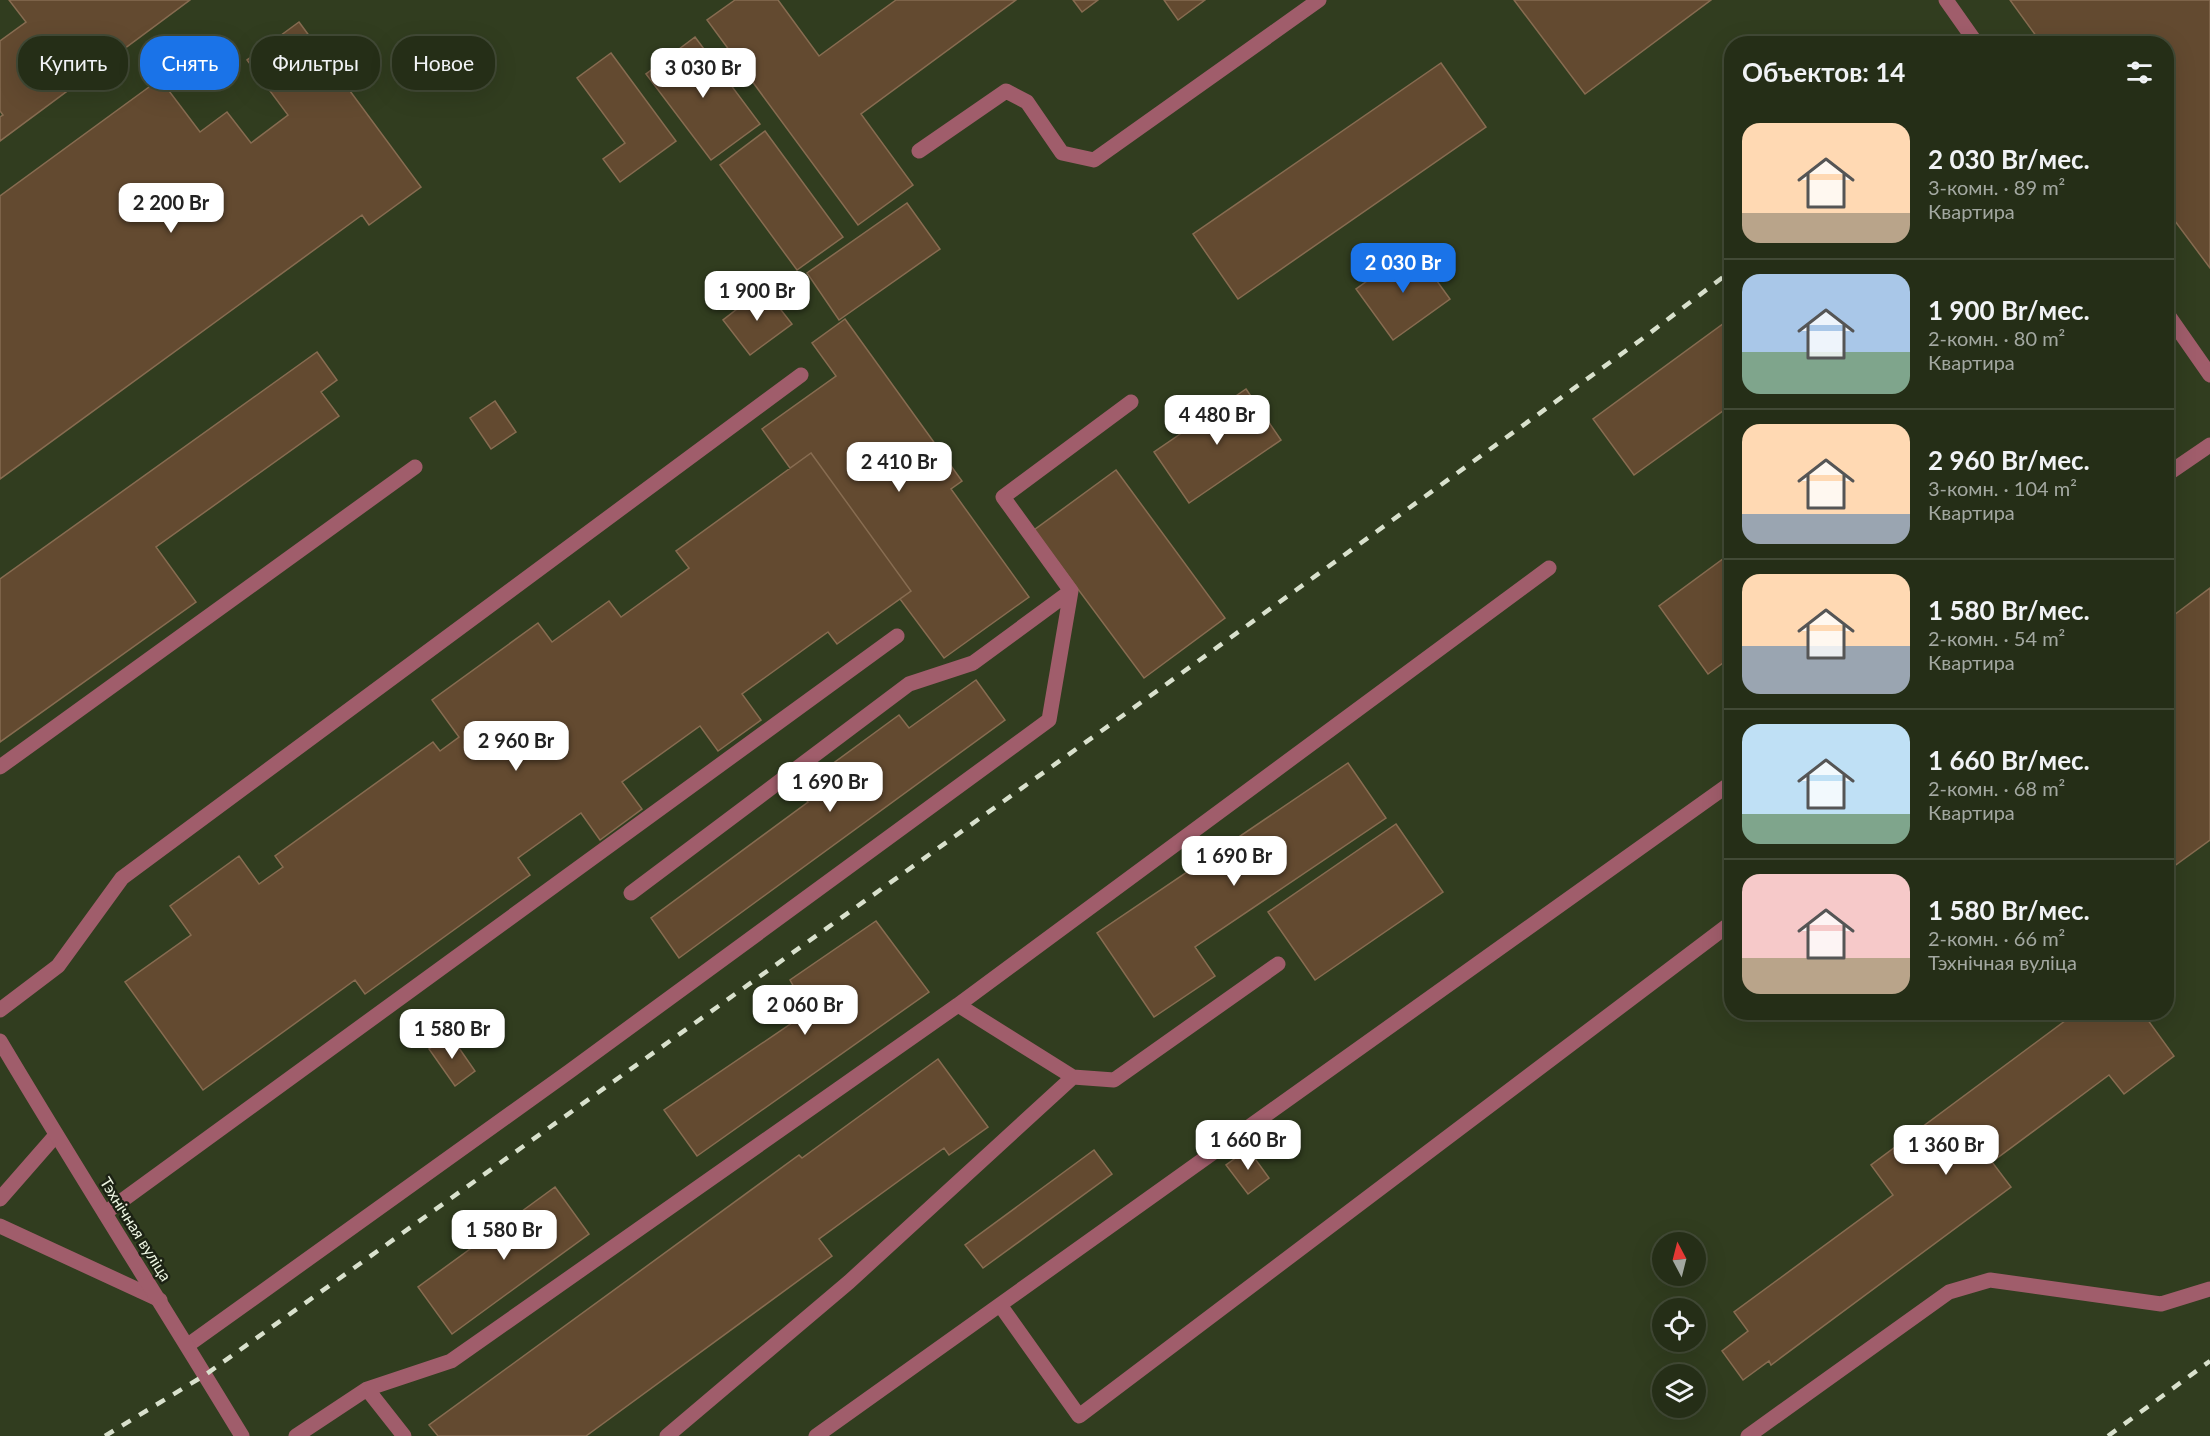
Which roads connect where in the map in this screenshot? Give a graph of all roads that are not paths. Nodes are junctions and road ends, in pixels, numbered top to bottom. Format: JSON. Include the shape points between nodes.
{"nodes":[{"id":1,"x":1319,"y":0,"type":"edge"},
{"id":2,"x":1946,"y":0,"type":"edge"},
{"id":3,"x":1971,"y":36,"type":"edge"},
{"id":4,"x":919,"y":151,"type":"dead end"},
{"id":5,"x":2174,"y":323,"type":"edge"},
{"id":6,"x":801,"y":375,"type":"dead end"},
{"id":7,"x":2210,"y":375,"type":"edge"},
{"id":8,"x":1131,"y":402,"type":"dead end"},
{"id":9,"x":2210,"y":445,"type":"edge"},
{"id":10,"x":414,"y":467,"type":"dead end"},
{"id":11,"x":2174,"y":470,"type":"edge"},
{"id":12,"x":1549,"y":568,"type":"dead end"},
{"id":13,"x":1071,"y":591,"type":"junction"},
{"id":14,"x":897,"y":636,"type":"dead end"},
{"id":15,"x":0,"y":767,"type":"edge"},
{"id":16,"x":1724,"y":788,"type":"edge"},
{"id":17,"x":631,"y":893,"type":"dead end"},
{"id":18,"x":1724,"y":928,"type":"edge"},
{"id":19,"x":1278,"y":964,"type":"dead end"},
{"id":20,"x":958,"y":1005,"type":"junction"},
{"id":21,"x":0,"y":1010,"type":"edge"},
{"id":22,"x":0,"y":1041,"type":"edge"},
{"id":23,"x":1073,"y":1077,"type":"junction"},
{"id":24,"x":56,"y":1135,"type":"junction"},
{"id":25,"x":0,"y":1199,"type":"edge"},
{"id":26,"x":105,"y":1213,"type":"junction"},
{"id":27,"x":0,"y":1226,"type":"edge"},
{"id":28,"x":2210,"y":1289,"type":"edge"},
{"id":29,"x":160,"y":1300,"type":"junction"},
{"id":30,"x":1000,"y":1305,"type":"junction"},
{"id":31,"x":188,"y":1346,"type":"junction"},
{"id":32,"x":368,"y":1389,"type":"junction"},
{"id":33,"x":242,"y":1436,"type":"edge"},
{"id":34,"x":296,"y":1436,"type":"edge"},
{"id":35,"x":404,"y":1436,"type":"edge"},
{"id":36,"x":667,"y":1436,"type":"edge"},
{"id":37,"x":816,"y":1436,"type":"edge"},
{"id":38,"x":1748,"y":1436,"type":"edge"}],
"edges":[{"from":1,"to":4,"type":"street","via":[[1094,160],[1062,153],[1027,102],[1006,91]]},
{"from":2,"to":3,"type":"street"},
{"from":5,"to":7,"type":"street"},
{"from":6,"to":21,"type":"street","via":[[122,878],[58,966]]},
{"from":8,"to":13,"type":"street","via":[[1003,497]]},
{"from":9,"to":11,"type":"street"},
{"from":10,"to":15,"type":"street"},
{"from":12,"to":20,"type":"street"},
{"from":13,"to":17,"type":"street","via":[[973,663],[909,684]]},
{"from":13,"to":31,"type":"street","via":[[1049,720]]},
{"from":14,"to":26,"type":"street"},
{"from":16,"to":30,"type":"street"},
{"from":18,"to":30,"type":"street","via":[[1079,1416]]},
{"from":19,"to":23,"type":"street","via":[[1114,1080]]},
{"from":20,"to":23,"type":"street"},
{"from":20,"to":32,"type":"street","via":[[452,1361]]},
{"from":22,"to":24,"type":"street","name":"Тэхнічная вуліца"},
{"from":23,"to":36,"type":"street","via":[[849,1282]]},
{"from":24,"to":25,"type":"street"},
{"from":24,"to":26,"type":"street","name":"Тэхнічная вуліца"},
{"from":26,"to":29,"type":"street","name":"Тэхнічная вуліца"},
{"from":27,"to":29,"type":"street"},
{"from":28,"to":38,"type":"street","via":[[2161,1304],[1990,1280],[1949,1292]]},
{"from":29,"to":31,"type":"street","name":"Тэхнічная вуліца"},
{"from":30,"to":37,"type":"street"},
{"from":31,"to":33,"type":"street","name":"Тэхнічная вуліца"},
{"from":32,"to":34,"type":"street"},
{"from":32,"to":35,"type":"street"}]}
